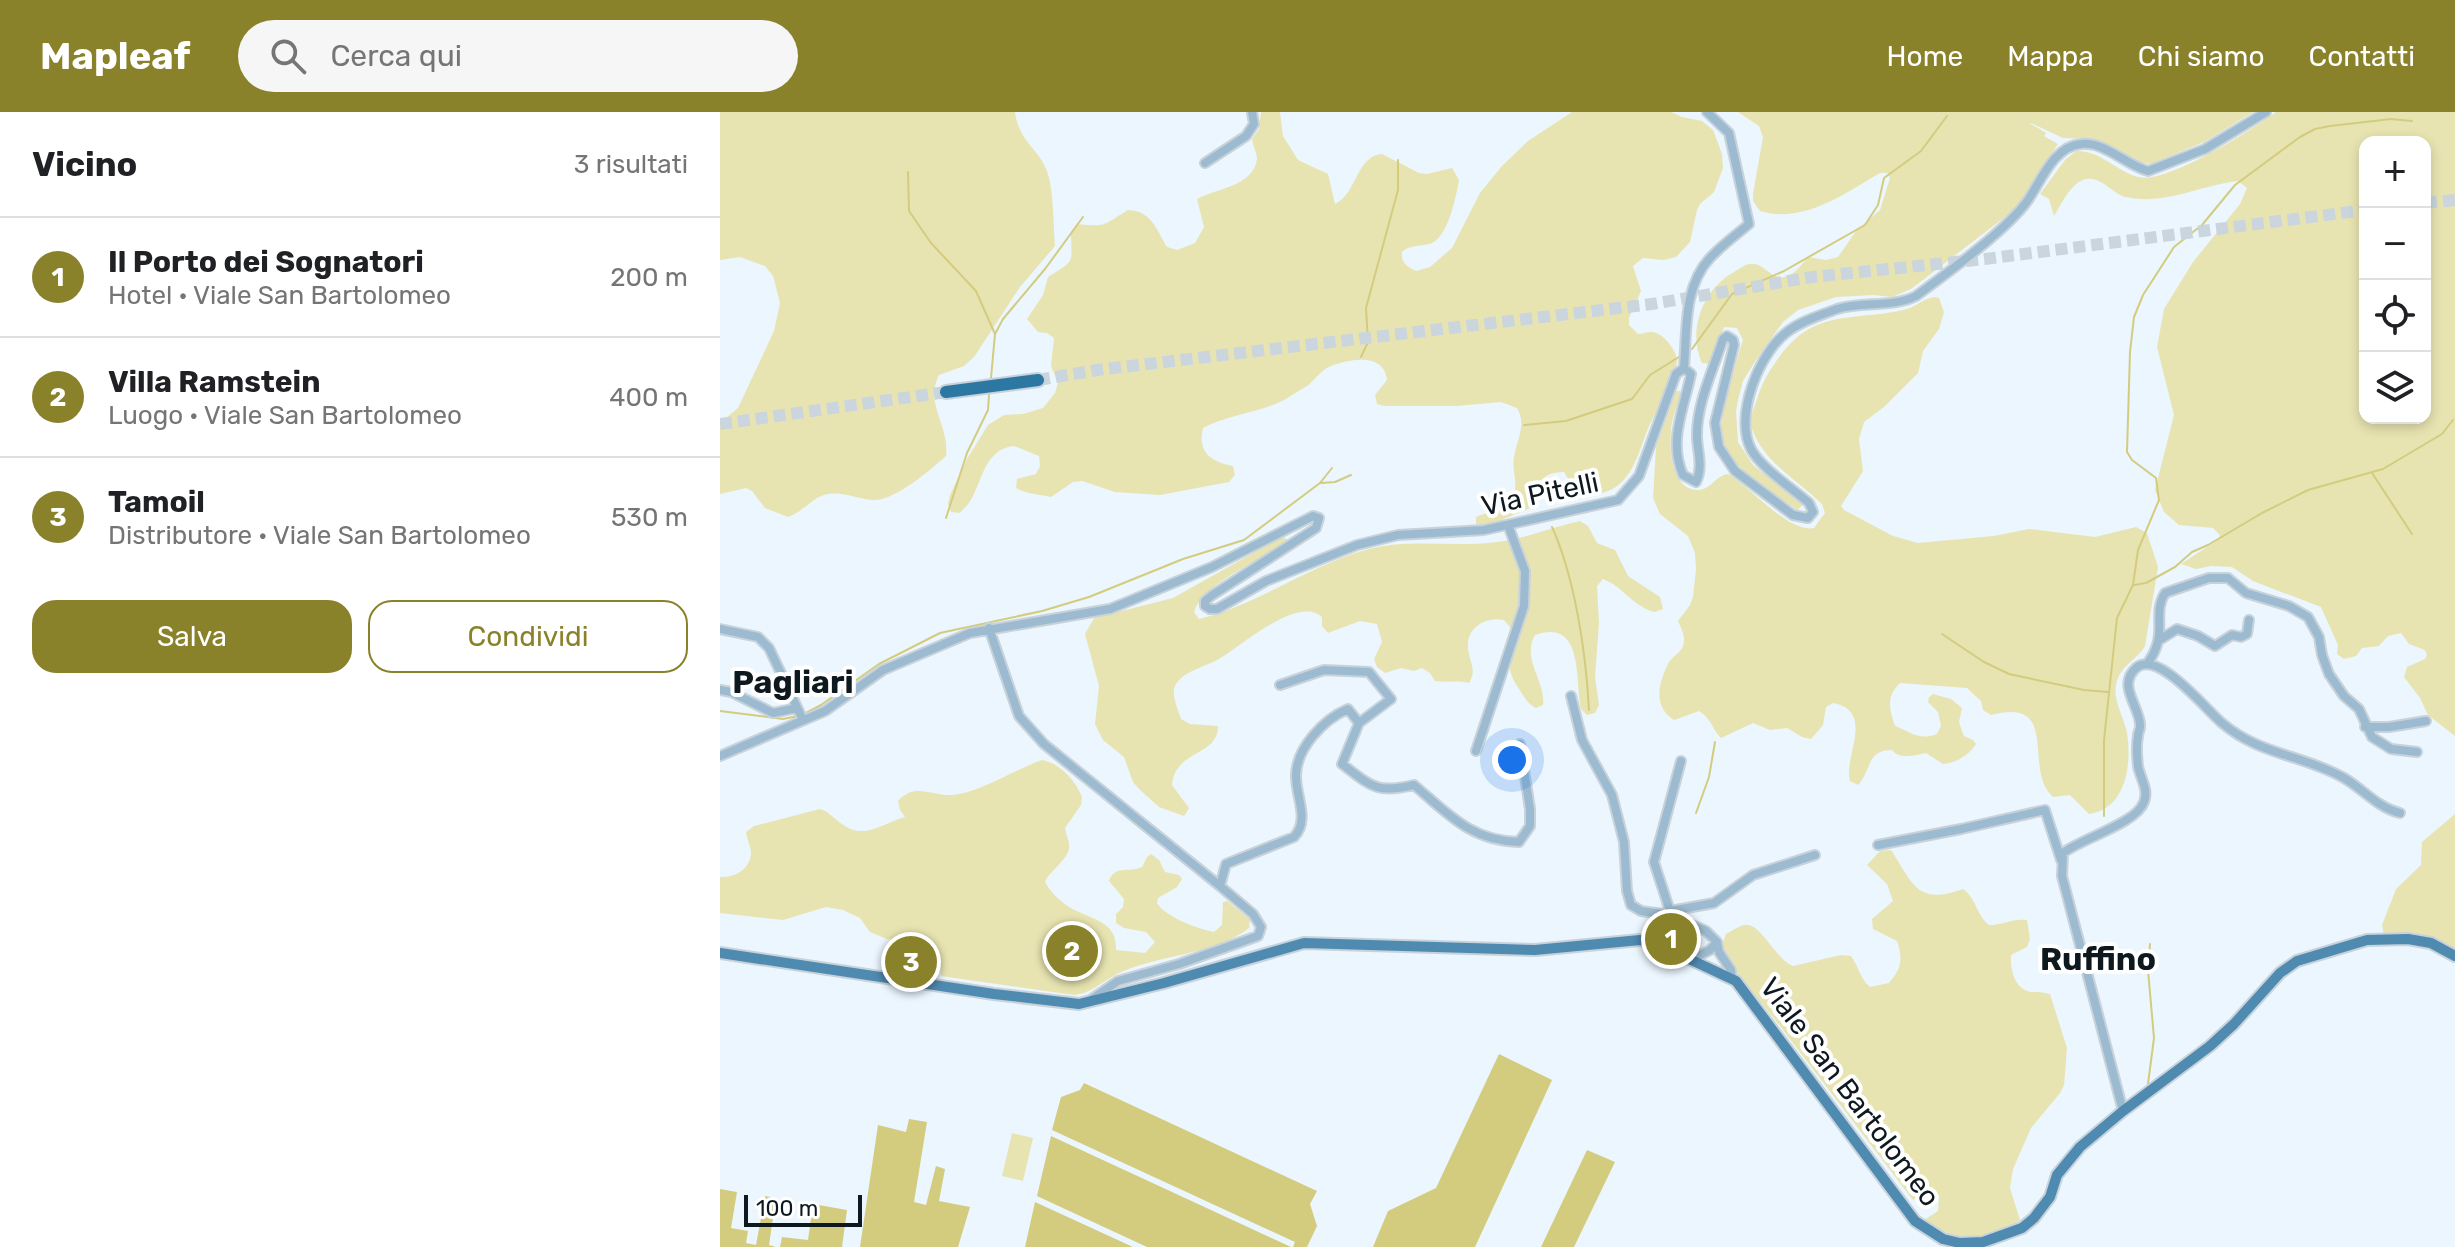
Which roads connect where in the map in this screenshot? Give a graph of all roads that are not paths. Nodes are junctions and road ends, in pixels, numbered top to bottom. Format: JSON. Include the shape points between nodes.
{"nodes":[{"id":1,"x":1252,"y":112,"type":"edge"},
{"id":2,"x":1707,"y":112,"type":"edge"},
{"id":3,"x":2266,"y":112,"type":"edge"},
{"id":4,"x":1205,"y":163,"type":"dead end"},
{"id":5,"x":1684,"y":368,"type":"junction"},
{"id":6,"x":1038,"y":380,"type":"tunnel mouth"},
{"id":7,"x":946,"y":392,"type":"tunnel mouth"},
{"id":8,"x":1508,"y":525,"type":"junction"},
{"id":9,"x":2249,"y":620,"type":"dead end"},
{"id":10,"x":989,"y":628,"type":"junction"},
{"id":11,"x":720,"y":629,"type":"edge"},
{"id":12,"x":2161,"y":639,"type":"junction"},
{"id":13,"x":2147,"y":664,"type":"junction"},
{"id":14,"x":1280,"y":685,"type":"dead end"},
{"id":15,"x":720,"y":690,"type":"edge"},
{"id":16,"x":1571,"y":696,"type":"dead end"},
{"id":17,"x":798,"y":709,"type":"junction"},
{"id":18,"x":803,"y":720,"type":"junction"},
{"id":19,"x":2426,"y":721,"type":"dead end"},
{"id":20,"x":1359,"y":723,"type":"junction"},
{"id":21,"x":2365,"y":727,"type":"junction"},
{"id":22,"x":1520,"y":744,"type":"dead end"},
{"id":23,"x":1476,"y":751,"type":"dead end"},
{"id":24,"x":2417,"y":752,"type":"dead end"},
{"id":25,"x":720,"y":756,"type":"edge"},
{"id":26,"x":1681,"y":761,"type":"dead end"},
{"id":27,"x":2400,"y":813,"type":"dead end"},
{"id":28,"x":1878,"y":845,"type":"dead end"},
{"id":29,"x":1815,"y":855,"type":"dead end"},
{"id":30,"x":2061,"y":861,"type":"junction"},
{"id":31,"x":1220,"y":886,"type":"junction"},
{"id":32,"x":1670,"y":913,"type":"junction"},
{"id":33,"x":1717,"y":942,"type":"junction"},
{"id":34,"x":720,"y":953,"type":"edge"},
{"id":35,"x":2455,"y":956,"type":"edge"},
{"id":36,"x":1691,"y":960,"type":"junction"},
{"id":37,"x":1732,"y":979,"type":"junction"},
{"id":38,"x":1088,"y":1002,"type":"junction"},
{"id":39,"x":2123,"y":1111,"type":"junction"}],
"edges":[{"from":1,"to":4,"type":"street","via":[[1254,124],[1246,136]]},
{"from":2,"to":5,"type":"street","via":[[1729,133],[1749,224],[1709,259],[1694,282]]},
{"from":3,"to":5,"type":"street","via":[[2205,149],[2148,171],[2092,144],[2070,146],[2055,158],[2017,213],[1916,296],[1840,308],[1785,333],[1753,384],[1746,433],[1756,457],[1809,503],[1813,512],[1808,518],[1793,515],[1735,471],[1719,447],[1715,423],[1734,345],[1729,337],[1723,339],[1699,411],[1698,477],[1693,482],[1683,475],[1677,422],[1690,377]]},
{"from":5,"to":8,"type":"street","name":"Via Pitelli","via":[[1676,374],[1639,476],[1626,493],[1612,503]]},
{"from":6,"to":7,"type":"highway"},
{"from":8,"to":10,"type":"street","name":"Via Pitelli","via":[[1398,535],[1357,545],[1266,581],[1217,609],[1205,606],[1211,596],[1316,528],[1319,518],[1313,516],[1212,567],[1110,609]]},
{"from":8,"to":23,"type":"street","via":[[1525,571],[1524,606]]},
{"from":9,"to":12,"type":"street","via":[[2247,634],[2232,635],[2215,646],[2177,629]]},
{"from":10,"to":18,"type":"street","name":"Via Pitelli","via":[[883,670],[825,711]]},
{"from":10,"to":31,"type":"street","via":[[1019,716],[1044,744]]},
{"from":11,"to":17,"type":"street","via":[[758,637],[769,648]]},
{"from":12,"to":13,"type":"street"},
{"from":12,"to":21,"type":"street","via":[[2160,602],[2165,593],[2209,578],[2228,578],[2246,593],[2308,617],[2329,674],[2359,709]]},
{"from":13,"to":27,"type":"street","via":[[2167,670],[2229,729],[2259,748],[2342,777],[2389,811]]},
{"from":13,"to":30,"type":"street","via":[[2134,670],[2128,687],[2140,724],[2137,754],[2146,787],[2144,802],[2127,819],[2063,853]]},
{"from":14,"to":20,"type":"street","via":[[1324,670],[1369,672],[1391,699]]},
{"from":15,"to":17,"type":"street","via":[[773,713]]},
{"from":16,"to":32,"type":"street","via":[[1582,740],[1612,795],[1631,905]]},
{"from":17,"to":18,"type":"street"},
{"from":18,"to":25,"type":"street","name":"Via Pitelli"},
{"from":19,"to":21,"type":"street"},
{"from":20,"to":22,"type":"street","via":[[1342,764],[1374,788],[1414,785],[1462,826],[1504,841],[1519,842],[1530,826]]},
{"from":20,"to":31,"type":"street","via":[[1348,709],[1333,715],[1303,749],[1295,774],[1301,831],[1226,864]]},
{"from":21,"to":24,"type":"street","via":[[2391,749]]},
{"from":26,"to":32,"type":"street","via":[[1654,862]]},
{"from":28,"to":30,"type":"street","via":[[2045,810]]},
{"from":29,"to":32,"type":"street","via":[[1753,875],[1714,903]]},
{"from":30,"to":39,"type":"street"},
{"from":31,"to":38,"type":"street","via":[[1253,914],[1261,927],[1258,936],[1118,981]]},
{"from":32,"to":33,"type":"street"},
{"from":33,"to":36,"type":"street"},
{"from":33,"to":37,"type":"street"},
{"from":34,"to":38,"type":"main road","name":"Viale San Bartolomeo","via":[[994,994]]},
{"from":35,"to":39,"type":"main road","name":"Viale San Bartolomeo","via":[[2441,946],[2408,939],[2367,940],[2297,961],[2210,1046]]},
{"from":36,"to":37,"type":"main road","name":"Viale San Bartolomeo"},
{"from":36,"to":38,"type":"main road","name":"Viale San Bartolomeo","via":[[1640,940],[1535,950],[1304,943]]},
{"from":37,"to":39,"type":"main road","name":"Viale San Bartolomeo","via":[[1915,1221],[1943,1239],[1983,1242],[2022,1228],[2050,1197],[2057,1175],[2080,1147]]}]}
